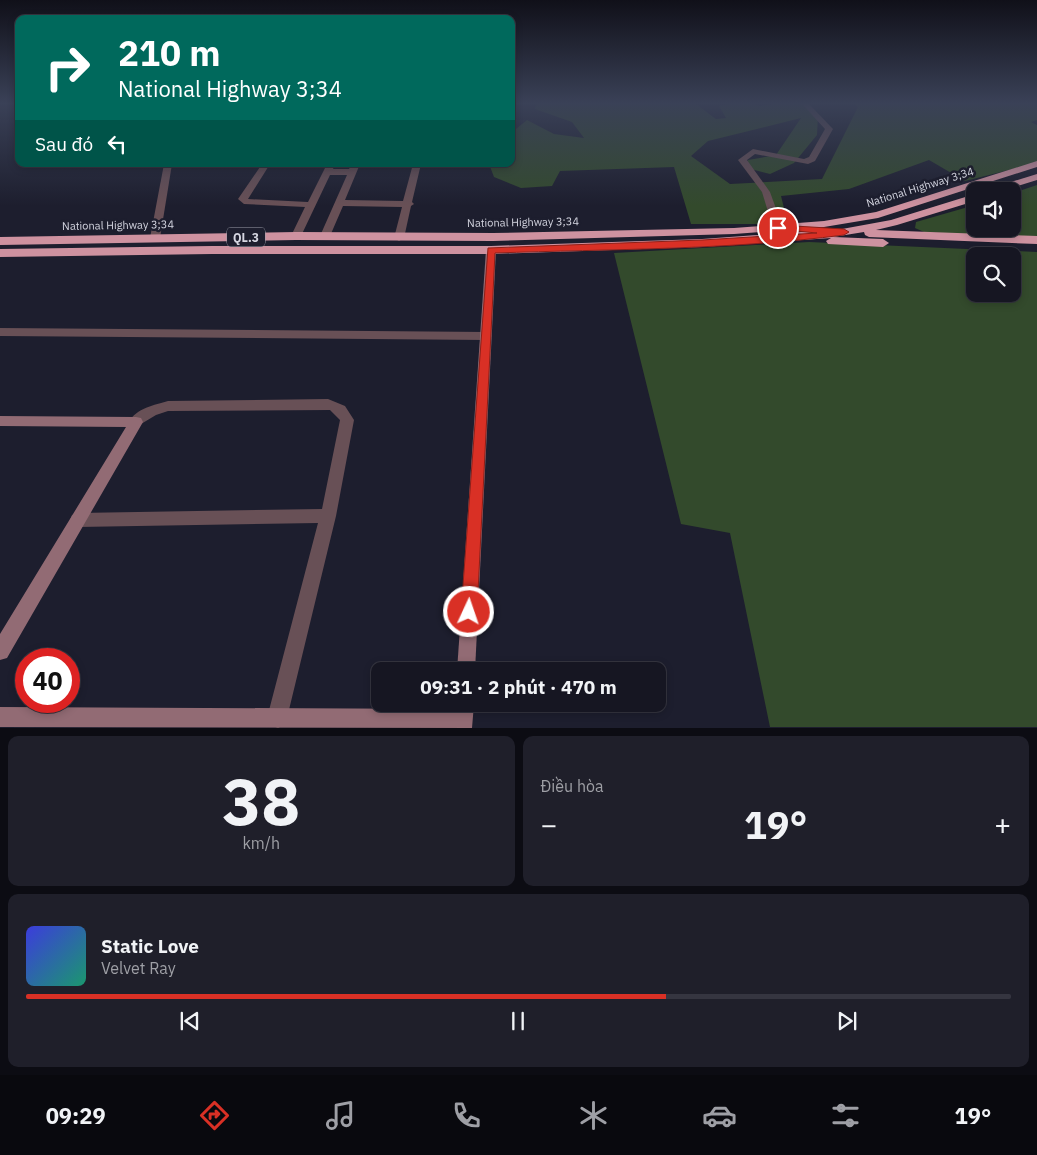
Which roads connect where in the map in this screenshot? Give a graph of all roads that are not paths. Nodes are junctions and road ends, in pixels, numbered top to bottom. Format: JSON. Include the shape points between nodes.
{"nodes":[{"id":1,"x":824,"y":138,"type":"edge"},
{"id":2,"x":1037,"y":164,"type":"edge"},
{"id":3,"x":168,"y":167,"type":"edge"},
{"id":4,"x":264,"y":167,"type":"edge"},
{"id":5,"x":330,"y":167,"type":"edge"},
{"id":6,"x":416,"y":167,"type":"edge"},
{"id":7,"x":355,"y":168,"type":"edge"},
{"id":8,"x":1037,"y":177,"type":"edge"},
{"id":9,"x":1021,"y":182,"type":"edge"},
{"id":10,"x":966,"y":200,"type":"edge"},
{"id":11,"x":339,"y":203,"type":"junction"},
{"id":12,"x":409,"y":204,"type":"junction"},
{"id":13,"x":312,"y":205,"type":"junction"},
{"id":14,"x":916,"y":215,"type":"junction"},
{"id":15,"x":844,"y":232,"type":"junction"},
{"id":16,"x":780,"y":233,"type":"junction"},
{"id":17,"x":296,"y":236,"type":"junction"},
{"id":18,"x":325,"y":236,"type":"junction"},
{"id":19,"x":156,"y":238,"type":"junction"},
{"id":20,"x":399,"y":238,"type":"junction"},
{"id":21,"x":1037,"y":240,"type":"edge"},
{"id":22,"x":0,"y":241,"type":"edge"},
{"id":23,"x":940,"y":242,"type":"junction"},
{"id":24,"x":492,"y":244,"type":"junction"},
{"id":25,"x":1037,"y":249,"type":"edge"},
{"id":26,"x":147,"y":251,"type":"junction"},
{"id":27,"x":0,"y":253,"type":"edge"},
{"id":28,"x":0,"y":332,"type":"edge"},
{"id":29,"x":486,"y":336,"type":"junction"},
{"id":30,"x":0,"y":421,"type":"edge"},
{"id":31,"x":136,"y":422,"type":"junction"},
{"id":32,"x":328,"y":516,"type":"junction"},
{"id":33,"x":78,"y":520,"type":"junction"},
{"id":34,"x":0,"y":651,"type":"edge"},
{"id":35,"x":467,"y":662,"type":"edge"},
{"id":36,"x":0,"y":717,"type":"edge"},
{"id":37,"x":463,"y":717,"type":"edge"},
{"id":38,"x":276,"y":718,"type":"junction"}],
"edges":[{"from":1,"to":16,"type":"street","via":[[812,159],[805,162],[754,151],[742,160],[766,192]]},
{"from":2,"to":16,"type":"highway","name":"National Highway 3;34","number":"QL.3","via":[[878,215]]},
{"from":3,"to":19,"type":"street"},
{"from":4,"to":13,"type":"street","via":[[244,201]]},
{"from":5,"to":7,"type":"street"},
{"from":5,"to":13,"type":"street"},
{"from":6,"to":12,"type":"street"},
{"from":7,"to":11,"type":"street"},
{"from":8,"to":9,"type":"highway"},
{"from":10,"to":14,"type":"highway","name":"National Highway 3;34","number":"QL.3"},
{"from":11,"to":12,"type":"street"},
{"from":11,"to":18,"type":"street"},
{"from":12,"to":20,"type":"street"},
{"from":13,"to":17,"type":"street"},
{"from":14,"to":15,"type":"highway","name":"National Highway 3;34","number":"QL.3","via":[[893,223]]},
{"from":14,"to":23,"type":"highway","via":[[909,221],[911,228]]},
{"from":15,"to":16,"type":"highway","name":"National Highway 3;34","number":"QL.3"},
{"from":15,"to":23,"type":"highway"},
{"from":16,"to":23,"type":"highway"},
{"from":16,"to":24,"type":"highway","name":"National Highway 3;34","number":"QL.3","via":[[702,243]]},
{"from":17,"to":18,"type":"highway","name":"National Highway 3;34","number":"QL.3"},
{"from":17,"to":19,"type":"highway","name":"National Highway 3;34","number":"QL.3"},
{"from":18,"to":20,"type":"highway","name":"National Highway 3;34","number":"QL.3"},
{"from":19,"to":22,"type":"highway","name":"National Highway 3;34","number":"QL.3"},
{"from":19,"to":26,"type":"highway"},
{"from":20,"to":24,"type":"highway","name":"National Highway 3;34","number":"QL.3"},
{"from":21,"to":23,"type":"highway"},
{"from":23,"to":25,"type":"highway"},
{"from":24,"to":26,"type":"highway","name":"National Highway 3;34","number":"QL.3"},
{"from":24,"to":29,"type":"street"},
{"from":26,"to":27,"type":"highway","name":"National Highway 3;34","number":"QL.3"},
{"from":28,"to":29,"type":"street"},
{"from":29,"to":35,"type":"street"},
{"from":30,"to":31,"type":"street"},
{"from":31,"to":32,"type":"street","via":[[151,411],[168,406],[335,406],[347,420]]},
{"from":31,"to":33,"type":"street"},
{"from":32,"to":33,"type":"street"},
{"from":32,"to":38,"type":"street"},
{"from":33,"to":34,"type":"street"},
{"from":36,"to":38,"type":"street"},
{"from":37,"to":38,"type":"street"}]}
